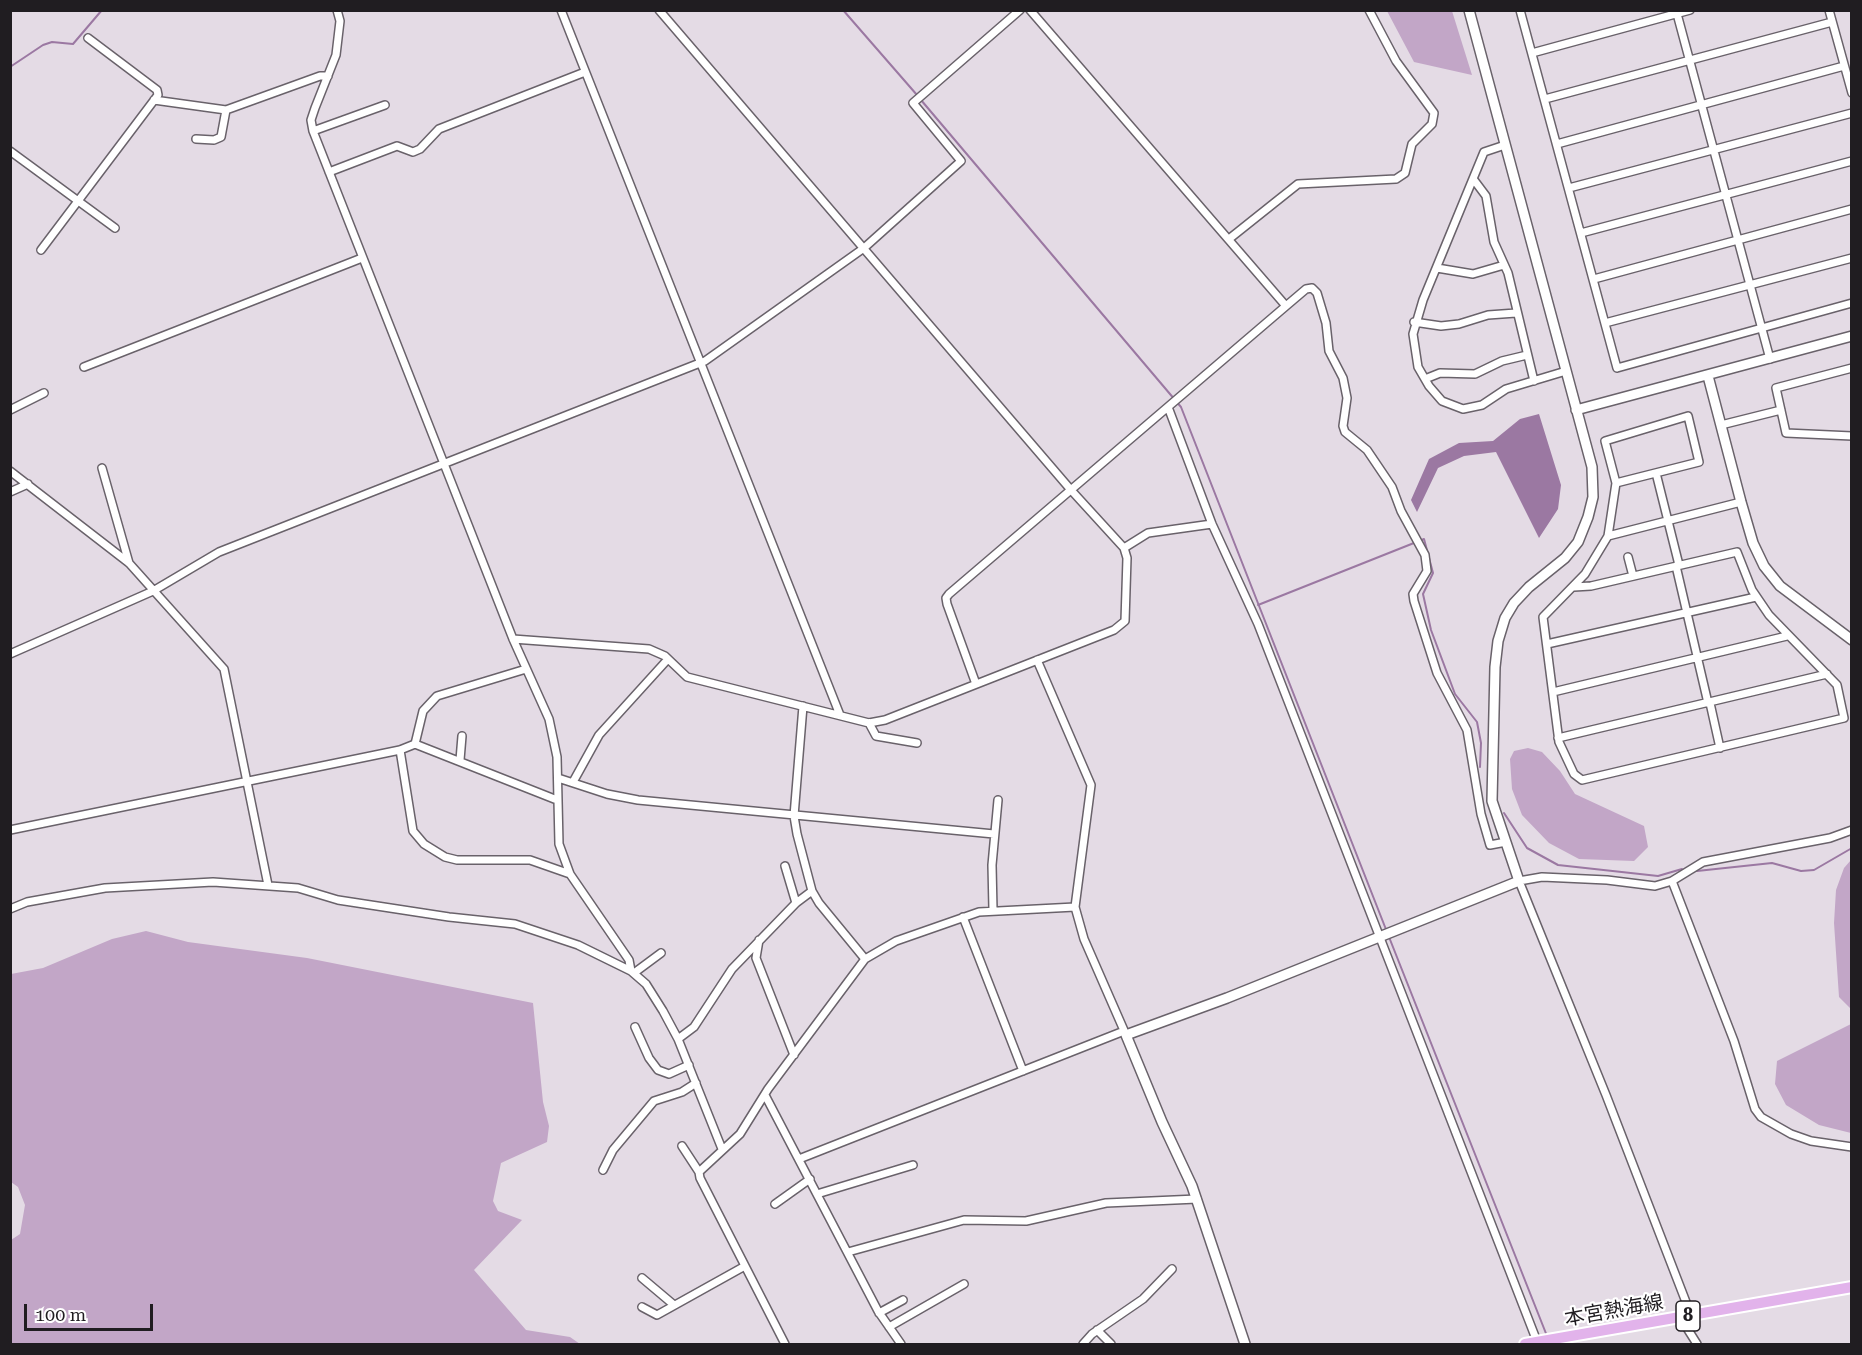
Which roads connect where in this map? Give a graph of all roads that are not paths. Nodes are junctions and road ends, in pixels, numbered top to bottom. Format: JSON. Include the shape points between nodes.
{"nodes":[{"id":1,"x":337,"y":10,"type":"edge"},
{"id":2,"x":561,"y":10,"type":"edge"},
{"id":3,"x":659,"y":10,"type":"edge"},
{"id":4,"x":1020,"y":10,"type":"edge"},
{"id":5,"x":1030,"y":10,"type":"edge"},
{"id":6,"x":1369,"y":10,"type":"edge"},
{"id":7,"x":1470,"y":10,"type":"edge"},
{"id":8,"x":1520,"y":10,"type":"edge"},
{"id":9,"x":1690,"y":10,"type":"edge"},
{"id":10,"x":1829,"y":10,"type":"edge"},
{"id":11,"x":1677,"y":12,"type":"edge"},
{"id":12,"x":1832,"y":22,"type":"junction"},
{"id":13,"x":88,"y":38,"type":"dead end"},
{"id":14,"x":1532,"y":52,"type":"junction"},
{"id":15,"x":1689,"y":60,"type":"junction"},
{"id":16,"x":1844,"y":66,"type":"junction"},
{"id":17,"x":585,"y":72,"type":"junction"},
{"id":18,"x":328,"y":76,"type":"junction"},
{"id":19,"x":1851,"y":90,"type":"edge"},
{"id":20,"x":1545,"y":99,"type":"junction"},
{"id":21,"x":153,"y":100,"type":"junction"},
{"id":22,"x":385,"y":105,"type":"dead end"},
{"id":23,"x":1702,"y":105,"type":"junction"},
{"id":24,"x":226,"y":110,"type":"junction"},
{"id":25,"x":1851,"y":113,"type":"edge"},
{"id":26,"x":313,"y":131,"type":"junction"},
{"id":27,"x":196,"y":139,"type":"dead end"},
{"id":28,"x":1557,"y":144,"type":"junction"},
{"id":29,"x":1505,"y":145,"type":"junction"},
{"id":30,"x":1713,"y":149,"type":"junction"},
{"id":31,"x":10,"y":151,"type":"edge"},
{"id":32,"x":1851,"y":161,"type":"edge"},
{"id":33,"x":329,"y":172,"type":"junction"},
{"id":34,"x":1474,"y":180,"type":"junction"},
{"id":35,"x":1569,"y":188,"type":"junction"},
{"id":36,"x":1725,"y":194,"type":"junction"},
{"id":37,"x":78,"y":200,"type":"junction"},
{"id":38,"x":1851,"y":209,"type":"edge"},
{"id":39,"x":115,"y":228,"type":"dead end"},
{"id":40,"x":1581,"y":233,"type":"junction"},
{"id":41,"x":1229,"y":239,"type":"junction"},
{"id":42,"x":1737,"y":240,"type":"junction"},
{"id":43,"x":864,"y":248,"type":"junction"},
{"id":44,"x":41,"y":250,"type":"dead end"},
{"id":45,"x":362,"y":258,"type":"junction"},
{"id":46,"x":1851,"y":258,"type":"edge"},
{"id":47,"x":1504,"y":265,"type":"junction"},
{"id":48,"x":1437,"y":268,"type":"junction"},
{"id":49,"x":1594,"y":279,"type":"junction"},
{"id":50,"x":1750,"y":285,"type":"junction"},
{"id":51,"x":1851,"y":303,"type":"edge"},
{"id":52,"x":1286,"y":306,"type":"junction"},
{"id":53,"x":1516,"y":313,"type":"junction"},
{"id":54,"x":1414,"y":322,"type":"junction"},
{"id":55,"x":1605,"y":323,"type":"junction"},
{"id":56,"x":1762,"y":330,"type":"junction"},
{"id":57,"x":1851,"y":336,"type":"edge"},
{"id":58,"x":1527,"y":355,"type":"junction"},
{"id":59,"x":1770,"y":359,"type":"junction"},
{"id":60,"x":698,"y":363,"type":"junction"},
{"id":61,"x":84,"y":367,"type":"dead end"},
{"id":62,"x":1851,"y":368,"type":"edge"},
{"id":63,"x":1566,"y":371,"type":"junction"},
{"id":64,"x":1708,"y":376,"type":"junction"},
{"id":65,"x":1425,"y":379,"type":"junction"},
{"id":66,"x":1534,"y":381,"type":"junction"},
{"id":67,"x":44,"y":393,"type":"dead end"},
{"id":68,"x":1170,"y":405,"type":"junction"},
{"id":69,"x":10,"y":410,"type":"edge"},
{"id":70,"x":1576,"y":410,"type":"junction"},
{"id":71,"x":1781,"y":410,"type":"junction"},
{"id":72,"x":1721,"y":425,"type":"junction"},
{"id":73,"x":1851,"y":436,"type":"edge"},
{"id":74,"x":442,"y":464,"type":"junction"},
{"id":75,"x":102,"y":468,"type":"dead end"},
{"id":76,"x":10,"y":471,"type":"edge"},
{"id":77,"x":1656,"y":473,"type":"junction"},
{"id":78,"x":1616,"y":483,"type":"junction"},
{"id":79,"x":28,"y":484,"type":"junction"},
{"id":80,"x":1071,"y":490,"type":"junction"},
{"id":81,"x":10,"y":492,"type":"edge"},
{"id":82,"x":1740,"y":502,"type":"junction"},
{"id":83,"x":1668,"y":520,"type":"junction"},
{"id":84,"x":1212,"y":524,"type":"junction"},
{"id":85,"x":1608,"y":536,"type":"junction"},
{"id":86,"x":1124,"y":548,"type":"junction"},
{"id":87,"x":1628,"y":557,"type":"dead end"},
{"id":88,"x":129,"y":563,"type":"junction"},
{"id":89,"x":1677,"y":566,"type":"junction"},
{"id":90,"x":1633,"y":576,"type":"junction"},
{"id":91,"x":1574,"y":587,"type":"junction"},
{"id":92,"x":153,"y":591,"type":"junction"},
{"id":93,"x":1756,"y":597,"type":"junction"},
{"id":94,"x":1687,"y":612,"type":"junction"},
{"id":95,"x":1787,"y":636,"type":"junction"},
{"id":96,"x":513,"y":639,"type":"junction"},
{"id":97,"x":1851,"y":640,"type":"edge"},
{"id":98,"x":1547,"y":644,"type":"junction"},
{"id":99,"x":10,"y":654,"type":"edge"},
{"id":100,"x":1697,"y":657,"type":"junction"},
{"id":101,"x":668,"y":659,"type":"junction"},
{"id":102,"x":1037,"y":660,"type":"junction"},
{"id":103,"x":526,"y":669,"type":"junction"},
{"id":104,"x":1827,"y":674,"type":"junction"},
{"id":105,"x":976,"y":684,"type":"junction"},
{"id":106,"x":1553,"y":692,"type":"junction"},
{"id":107,"x":1709,"y":703,"type":"junction"},
{"id":108,"x":803,"y":706,"type":"junction"},
{"id":109,"x":840,"y":715,"type":"junction"},
{"id":110,"x":869,"y":723,"type":"junction"},
{"id":111,"x":462,"y":736,"type":"dead end"},
{"id":112,"x":1558,"y":738,"type":"junction"},
{"id":113,"x":917,"y":743,"type":"dead end"},
{"id":114,"x":415,"y":744,"type":"junction"},
{"id":115,"x":1720,"y":748,"type":"junction"},
{"id":116,"x":400,"y":750,"type":"junction"},
{"id":117,"x":460,"y":760,"type":"junction"},
{"id":118,"x":558,"y":778,"type":"junction"},
{"id":119,"x":247,"y":781,"type":"junction"},
{"id":120,"x":573,"y":782,"type":"junction"},
{"id":121,"x":557,"y":800,"type":"junction"},
{"id":122,"x":998,"y":800,"type":"dead end"},
{"id":123,"x":794,"y":816,"type":"junction"},
{"id":124,"x":10,"y":830,"type":"edge"},
{"id":125,"x":1851,"y":830,"type":"edge"},
{"id":126,"x":994,"y":834,"type":"junction"},
{"id":127,"x":1506,"y":842,"type":"junction"},
{"id":128,"x":785,"y":866,"type":"dead end"},
{"id":129,"x":570,"y":874,"type":"junction"},
{"id":130,"x":1519,"y":881,"type":"junction"},
{"id":131,"x":1672,"y":881,"type":"junction"},
{"id":132,"x":268,"y":885,"type":"junction"},
{"id":133,"x":812,"y":891,"type":"junction"},
{"id":134,"x":796,"y":903,"type":"junction"},
{"id":135,"x":1075,"y":907,"type":"junction"},
{"id":136,"x":10,"y":909,"type":"edge"},
{"id":137,"x":993,"y":910,"type":"junction"},
{"id":138,"x":963,"y":917,"type":"junction"},
{"id":139,"x":1379,"y":937,"type":"junction"},
{"id":140,"x":759,"y":940,"type":"junction"},
{"id":141,"x":661,"y":953,"type":"dead end"},
{"id":142,"x":865,"y":958,"type":"junction"},
{"id":143,"x":633,"y":972,"type":"junction"},
{"id":144,"x":635,"y":1027,"type":"dead end"},
{"id":145,"x":1125,"y":1033,"type":"junction"},
{"id":146,"x":678,"y":1039,"type":"junction"},
{"id":147,"x":794,"y":1055,"type":"junction"},
{"id":148,"x":689,"y":1065,"type":"junction"},
{"id":149,"x":1023,"y":1071,"type":"junction"},
{"id":150,"x":696,"y":1083,"type":"junction"},
{"id":151,"x":765,"y":1095,"type":"junction"},
{"id":152,"x":682,"y":1146,"type":"dead end"},
{"id":153,"x":1851,"y":1147,"type":"edge"},
{"id":154,"x":722,"y":1149,"type":"junction"},
{"id":155,"x":800,"y":1159,"type":"junction"},
{"id":156,"x":913,"y":1165,"type":"dead end"},
{"id":157,"x":603,"y":1170,"type":"dead end"},
{"id":158,"x":699,"y":1172,"type":"junction"},
{"id":159,"x":810,"y":1179,"type":"junction"},
{"id":160,"x":817,"y":1194,"type":"junction"},
{"id":161,"x":1197,"y":1199,"type":"junction"},
{"id":162,"x":775,"y":1204,"type":"dead end"},
{"id":163,"x":848,"y":1252,"type":"junction"},
{"id":164,"x":745,"y":1266,"type":"junction"},
{"id":165,"x":1172,"y":1269,"type":"dead end"},
{"id":166,"x":642,"y":1278,"type":"dead end"},
{"id":167,"x":964,"y":1284,"type":"dead end"},
{"id":168,"x":1851,"y":1287,"type":"edge"},
{"id":169,"x":903,"y":1300,"type":"dead end"},
{"id":170,"x":674,"y":1305,"type":"junction"},
{"id":171,"x":642,"y":1307,"type":"dead end"},
{"id":172,"x":879,"y":1313,"type":"junction"},
{"id":173,"x":1691,"y":1315,"type":"junction"},
{"id":174,"x":1680,"y":1317,"type":"junction"},
{"id":175,"x":889,"y":1327,"type":"junction"},
{"id":176,"x":1097,"y":1330,"type":"junction"},
{"id":177,"x":1538,"y":1343,"type":"edge"},
{"id":178,"x":786,"y":1344,"type":"edge"},
{"id":179,"x":901,"y":1344,"type":"edge"},
{"id":180,"x":1083,"y":1344,"type":"edge"},
{"id":181,"x":1111,"y":1344,"type":"edge"},
{"id":182,"x":1245,"y":1344,"type":"edge"},
{"id":183,"x":1526,"y":1344,"type":"edge"},
{"id":184,"x":1697,"y":1344,"type":"edge"}],
"edges":[{"from":1,"to":18,"type":"street","via":[[339,37]]},
{"from":2,"to":17,"type":"street"},
{"from":3,"to":43,"type":"street"},
{"from":4,"to":43,"type":"street","via":[[913,103],[961,161]]},
{"from":5,"to":41,"type":"street"},
{"from":6,"to":41,"type":"street","via":[[1396,61],[1434,113],[1432,123],[1412,144],[1405,173],[1396,179],[1298,184]]},
{"from":7,"to":29,"type":"street"},
{"from":8,"to":14,"type":"street"},
{"from":9,"to":11,"type":"street"},
{"from":10,"to":12,"type":"street"},
{"from":11,"to":14,"type":"street"},
{"from":11,"to":15,"type":"street"},
{"from":12,"to":15,"type":"street"},
{"from":12,"to":16,"type":"street"},
{"from":13,"to":21,"type":"street","via":[[157,90]]},
{"from":14,"to":20,"type":"street"},
{"from":15,"to":20,"type":"street"},
{"from":15,"to":23,"type":"street"},
{"from":16,"to":19,"type":"street"},
{"from":16,"to":23,"type":"street"},
{"from":17,"to":33,"type":"street","via":[[439,129],[413,152],[397,146]]},
{"from":17,"to":60,"type":"street"},
{"from":18,"to":24,"type":"street"},
{"from":18,"to":26,"type":"street","via":[[312,118]]},
{"from":20,"to":28,"type":"street"},
{"from":21,"to":24,"type":"street"},
{"from":21,"to":37,"type":"street"},
{"from":22,"to":26,"type":"street"},
{"from":23,"to":28,"type":"street"},
{"from":23,"to":30,"type":"street"},
{"from":24,"to":27,"type":"street","via":[[221,136],[214,140]]},
{"from":25,"to":30,"type":"street"},
{"from":26,"to":33,"type":"street"},
{"from":28,"to":35,"type":"street"},
{"from":29,"to":34,"type":"street","via":[[1484,152]]},
{"from":29,"to":63,"type":"street"},
{"from":30,"to":35,"type":"street"},
{"from":30,"to":36,"type":"street"},
{"from":31,"to":37,"type":"street"},
{"from":32,"to":36,"type":"street"},
{"from":33,"to":45,"type":"street"},
{"from":34,"to":47,"type":"street","via":[[1486,196],[1494,242]]},
{"from":34,"to":48,"type":"street"},
{"from":35,"to":40,"type":"street"},
{"from":36,"to":40,"type":"street"},
{"from":36,"to":42,"type":"street"},
{"from":37,"to":39,"type":"street"},
{"from":37,"to":44,"type":"street"},
{"from":38,"to":42,"type":"street"},
{"from":40,"to":49,"type":"street"},
{"from":41,"to":52,"type":"street"},
{"from":42,"to":49,"type":"street"},
{"from":42,"to":50,"type":"street"},
{"from":43,"to":60,"type":"street"},
{"from":43,"to":80,"type":"street"},
{"from":45,"to":61,"type":"street"},
{"from":45,"to":74,"type":"street"},
{"from":46,"to":50,"type":"street"},
{"from":47,"to":48,"type":"street","via":[[1473,274]]},
{"from":47,"to":53,"type":"street"},
{"from":48,"to":54,"type":"street"},
{"from":49,"to":55,"type":"street"},
{"from":50,"to":55,"type":"street"},
{"from":50,"to":56,"type":"street"},
{"from":51,"to":56,"type":"street"},
{"from":52,"to":68,"type":"street"},
{"from":52,"to":127,"type":"street","via":[[1310,288],[1317,293],[1329,351],[1343,378],[1347,398],[1345,432],[1363,445],[1380,469],[1422,547],[1427,570],[1413,597],[1437,673],[1467,730],[1490,844]]},
{"from":53,"to":54,"type":"street","via":[[1441,326]]},
{"from":53,"to":58,"type":"street"},
{"from":54,"to":65,"type":"street","via":[[1415,354]]},
{"from":55,"to":56,"type":"street","via":[[1617,368]]},
{"from":56,"to":59,"type":"street"},
{"from":57,"to":59,"type":"street"},
{"from":58,"to":65,"type":"street","via":[[1475,374],[1440,373]]},
{"from":58,"to":66,"type":"street"},
{"from":59,"to":64,"type":"street"},
{"from":60,"to":74,"type":"street"},
{"from":60,"to":109,"type":"street"},
{"from":62,"to":71,"type":"street","via":[[1776,388]]},
{"from":63,"to":66,"type":"street"},
{"from":63,"to":70,"type":"street"},
{"from":64,"to":70,"type":"street"},
{"from":64,"to":72,"type":"street"},
{"from":65,"to":66,"type":"street","via":[[1442,401],[1463,409],[1482,405],[1506,389]]},
{"from":67,"to":69,"type":"street"},
{"from":68,"to":80,"type":"street"},
{"from":68,"to":84,"type":"street"},
{"from":70,"to":127,"type":"street","via":[[1593,475],[1588,517],[1581,536],[1565,558],[1511,607],[1498,641],[1491,779],[1492,801]]},
{"from":71,"to":72,"type":"street"},
{"from":71,"to":73,"type":"street","via":[[1786,433]]},
{"from":72,"to":82,"type":"street"},
{"from":74,"to":92,"type":"street","via":[[219,552]]},
{"from":74,"to":96,"type":"street"},
{"from":75,"to":88,"type":"street"},
{"from":76,"to":79,"type":"street"},
{"from":77,"to":78,"type":"street"},
{"from":77,"to":78,"type":"street","via":[[1699,462],[1688,416],[1605,441]]},
{"from":77,"to":83,"type":"street"},
{"from":78,"to":85,"type":"street"},
{"from":79,"to":81,"type":"street"},
{"from":79,"to":88,"type":"street"},
{"from":80,"to":86,"type":"street"},
{"from":80,"to":105,"type":"street","via":[[946,598]]},
{"from":82,"to":83,"type":"street"},
{"from":82,"to":97,"type":"street","via":[[1753,543],[1772,578]]},
{"from":83,"to":85,"type":"street"},
{"from":83,"to":89,"type":"street"},
{"from":84,"to":86,"type":"street","via":[[1148,533]]},
{"from":84,"to":139,"type":"street","via":[[1258,624]]},
{"from":85,"to":91,"type":"street"},
{"from":86,"to":102,"type":"street","via":[[1122,625]]},
{"from":87,"to":90,"type":"street"},
{"from":88,"to":92,"type":"street"},
{"from":89,"to":90,"type":"street"},
{"from":89,"to":93,"type":"street","via":[[1737,552]]},
{"from":89,"to":94,"type":"street"},
{"from":90,"to":91,"type":"street"},
{"from":91,"to":98,"type":"street","via":[[1543,617]]},
{"from":92,"to":99,"type":"street"},
{"from":92,"to":119,"type":"street","via":[[224,669]]},
{"from":93,"to":94,"type":"street"},
{"from":93,"to":95,"type":"street"},
{"from":94,"to":98,"type":"street"},
{"from":94,"to":100,"type":"street"},
{"from":95,"to":100,"type":"street"},
{"from":95,"to":104,"type":"street"},
{"from":96,"to":101,"type":"street","via":[[634,647],[658,652]]},
{"from":96,"to":103,"type":"street"},
{"from":98,"to":106,"type":"street"},
{"from":100,"to":106,"type":"street"},
{"from":100,"to":107,"type":"street"},
{"from":101,"to":108,"type":"street","via":[[687,677]]},
{"from":101,"to":120,"type":"street","via":[[599,735]]},
{"from":102,"to":105,"type":"street"},
{"from":102,"to":135,"type":"street","via":[[1091,785]]},
{"from":103,"to":114,"type":"street","via":[[437,696],[423,711]]},
{"from":103,"to":118,"type":"street","via":[[553,731]]},
{"from":104,"to":107,"type":"street"},
{"from":104,"to":115,"type":"street","via":[[1837,685],[1844,718]]},
{"from":105,"to":110,"type":"street"},
{"from":106,"to":112,"type":"street"},
{"from":107,"to":112,"type":"street"},
{"from":107,"to":115,"type":"street"},
{"from":108,"to":109,"type":"street"},
{"from":108,"to":123,"type":"street"},
{"from":109,"to":110,"type":"street"},
{"from":110,"to":113,"type":"street","via":[[876,736]]},
{"from":111,"to":117,"type":"street"},
{"from":112,"to":115,"type":"street","via":[[1574,774],[1582,780]]},
{"from":114,"to":116,"type":"street"},
{"from":114,"to":117,"type":"street"},
{"from":116,"to":119,"type":"street"},
{"from":116,"to":129,"type":"street","via":[[413,831],[424,844],[456,860],[530,860]]},
{"from":117,"to":121,"type":"street"},
{"from":118,"to":120,"type":"street"},
{"from":118,"to":121,"type":"street"},
{"from":119,"to":124,"type":"street"},
{"from":119,"to":132,"type":"street"},
{"from":120,"to":123,"type":"street","via":[[638,800]]},
{"from":121,"to":129,"type":"street","via":[[560,844]]},
{"from":122,"to":126,"type":"street"},
{"from":123,"to":126,"type":"street"},
{"from":123,"to":133,"type":"street"},
{"from":125,"to":131,"type":"street","via":[[1830,838],[1703,862]]},
{"from":126,"to":137,"type":"street"},
{"from":127,"to":130,"type":"street"},
{"from":128,"to":134,"type":"street"},
{"from":129,"to":143,"type":"street","via":[[629,960]]},
{"from":130,"to":131,"type":"street","via":[[1542,877],[1655,886]]},
{"from":130,"to":139,"type":"street"},
{"from":130,"to":173,"type":"street"},
{"from":131,"to":153,"type":"street","via":[[1734,1041],[1755,1109],[1761,1117],[1791,1134]]},
{"from":132,"to":136,"type":"street","via":[[213,882],[105,888],[27,902]]},
{"from":132,"to":143,"type":"street","via":[[298,888],[338,900],[515,924],[570,941]]},
{"from":133,"to":134,"type":"street"},
{"from":133,"to":142,"type":"street"},
{"from":134,"to":140,"type":"street"},
{"from":135,"to":137,"type":"street"},
{"from":135,"to":145,"type":"street","via":[[1084,939]]},
{"from":137,"to":138,"type":"street"},
{"from":138,"to":142,"type":"street","via":[[896,941]]},
{"from":138,"to":149,"type":"street"},
{"from":139,"to":145,"type":"street"},
{"from":139,"to":177,"type":"street"},
{"from":140,"to":146,"type":"street","via":[[732,969],[694,1027]]},
{"from":140,"to":147,"type":"street","via":[[756,958]]},
{"from":141,"to":143,"type":"street"},
{"from":142,"to":147,"type":"street"},
{"from":143,"to":146,"type":"street","via":[[646,984]]},
{"from":144,"to":148,"type":"street","via":[[658,1070],[669,1074]]},
{"from":145,"to":149,"type":"street"},
{"from":145,"to":161,"type":"street"},
{"from":146,"to":148,"type":"street"},
{"from":147,"to":151,"type":"street"},
{"from":148,"to":150,"type":"street"},
{"from":149,"to":155,"type":"street"},
{"from":150,"to":154,"type":"street"},
{"from":150,"to":157,"type":"street","via":[[654,1101],[613,1150]]},
{"from":151,"to":154,"type":"street","via":[[740,1134]]},
{"from":151,"to":155,"type":"street"},
{"from":152,"to":158,"type":"street"},
{"from":154,"to":158,"type":"street"},
{"from":155,"to":159,"type":"street"},
{"from":156,"to":160,"type":"street"},
{"from":158,"to":164,"type":"street"},
{"from":159,"to":160,"type":"street"},
{"from":159,"to":162,"type":"street"},
{"from":160,"to":163,"type":"street"},
{"from":161,"to":163,"type":"street","via":[[1106,1203],[1026,1221],[974,1219]]},
{"from":161,"to":182,"type":"street"},
{"from":163,"to":172,"type":"street"},
{"from":164,"to":170,"type":"street"},
{"from":164,"to":178,"type":"street"},
{"from":165,"to":176,"type":"street","via":[[1143,1299]]},
{"from":166,"to":170,"type":"street"},
{"from":167,"to":175,"type":"street"},
{"from":168,"to":173,"type":"main road","name":"本宮熱海線","number":"8"},
{"from":169,"to":172,"type":"street"},
{"from":170,"to":171,"type":"street","via":[[657,1315]]},
{"from":172,"to":175,"type":"street"},
{"from":173,"to":174,"type":"main road","name":"本宮熱海線","number":"8"},
{"from":174,"to":177,"type":"main road","name":"本宮熱海線","number":"8"},
{"from":174,"to":184,"type":"street"},
{"from":175,"to":179,"type":"street"},
{"from":176,"to":180,"type":"street"},
{"from":176,"to":181,"type":"street"},
{"from":177,"to":183,"type":"main road","name":"本宮熱海線","number":"8"}]}
